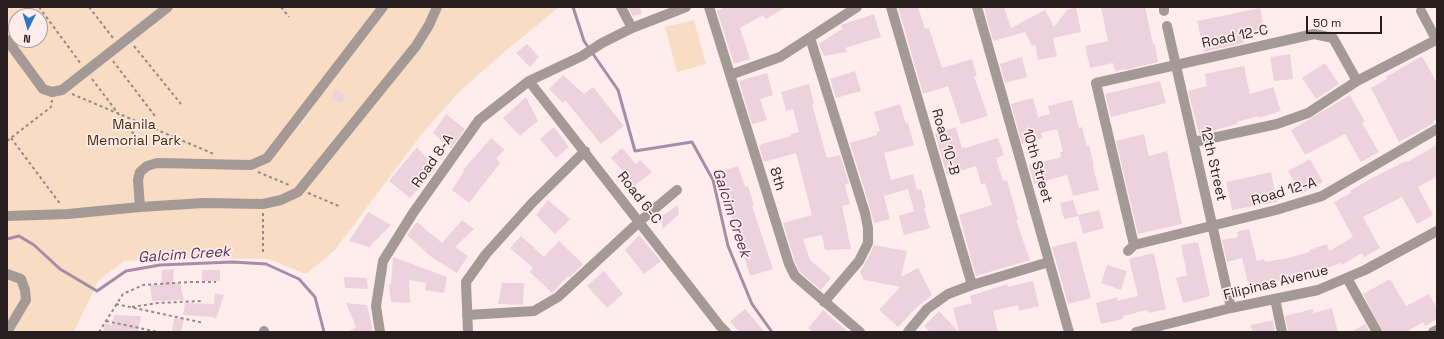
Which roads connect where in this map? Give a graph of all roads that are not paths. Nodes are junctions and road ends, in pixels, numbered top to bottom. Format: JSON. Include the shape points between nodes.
{"nodes":[{"id":1,"x":168,"y":7,"type":"edge"},
{"id":2,"x":383,"y":7,"type":"edge"},
{"id":3,"x":437,"y":7,"type":"edge"},
{"id":4,"x":621,"y":7,"type":"edge"},
{"id":5,"x":686,"y":7,"type":"edge"},
{"id":6,"x":709,"y":7,"type":"edge"},
{"id":7,"x":857,"y":7,"type":"edge"},
{"id":8,"x":891,"y":7,"type":"edge"},
{"id":9,"x":977,"y":7,"type":"edge"},
{"id":10,"x":1421,"y":11,"type":"dead end"},
{"id":11,"x":1167,"y":26,"type":"dead end"},
{"id":12,"x":632,"y":28,"type":"junction"},
{"id":13,"x":810,"y":38,"type":"junction"},
{"id":14,"x":7,"y":40,"type":"edge"},
{"id":15,"x":1437,"y":41,"type":"edge"},
{"id":16,"x":11,"y":52,"type":"edge"},
{"id":17,"x":1176,"y":64,"type":"junction"},
{"id":18,"x":730,"y":75,"type":"junction"},
{"id":19,"x":529,"y":81,"type":"junction"},
{"id":20,"x":1357,"y":81,"type":"junction"},
{"id":21,"x":1437,"y":129,"type":"edge"},
{"id":22,"x":1194,"y":142,"type":"junction"},
{"id":23,"x":584,"y":151,"type":"junction"},
{"id":24,"x":677,"y":190,"type":"dead end"},
{"id":25,"x":140,"y":207,"type":"junction"},
{"id":26,"x":7,"y":216,"type":"edge"},
{"id":27,"x":640,"y":222,"type":"junction"},
{"id":28,"x":1213,"y":226,"type":"junction"},
{"id":29,"x":1437,"y":231,"type":"edge"},
{"id":30,"x":1131,"y":248,"type":"joint"},
{"id":31,"x":1049,"y":262,"type":"junction"},
{"id":32,"x":7,"y":274,"type":"edge"},
{"id":33,"x":1347,"y":278,"type":"junction"},
{"id":34,"x":972,"y":285,"type":"junction"},
{"id":35,"x":1275,"y":299,"type":"junction"},
{"id":36,"x":824,"y":302,"type":"junction"},
{"id":37,"x":1231,"y":308,"type":"junction"},
{"id":38,"x":467,"y":315,"type":"junction"},
{"id":39,"x":1154,"y":330,"type":"edge"},
{"id":40,"x":1437,"y":330,"type":"edge"},
{"id":41,"x":7,"y":332,"type":"edge"},
{"id":42,"x":380,"y":332,"type":"edge"},
{"id":43,"x":468,"y":332,"type":"edge"},
{"id":44,"x":726,"y":332,"type":"edge"},
{"id":45,"x":860,"y":332,"type":"edge"},
{"id":46,"x":908,"y":332,"type":"edge"},
{"id":47,"x":1069,"y":332,"type":"edge"},
{"id":48,"x":1136,"y":332,"type":"edge"},
{"id":49,"x":1282,"y":332,"type":"edge"},
{"id":50,"x":1377,"y":332,"type":"edge"},
{"id":51,"x":1432,"y":332,"type":"edge"}],
"edges":[{"from":1,"to":16,"type":"street","via":[[57,91],[43,89]]},
{"from":2,"to":25,"type":"street","via":[[267,158],[251,165],[157,163],[147,166],[140,172],[138,180]]},
{"from":3,"to":25,"type":"street","via":[[430,25],[416,46],[298,192],[281,200],[263,204],[204,203]]},
{"from":4,"to":12,"type":"street"},
{"from":5,"to":12,"type":"street","name":"Road 8-A"},
{"from":6,"to":18,"type":"street","name":"8th"},
{"from":7,"to":13,"type":"street"},
{"from":8,"to":34,"type":"street","name":"Road 10-B"},
{"from":9,"to":31,"type":"street","name":"10th Street"},
{"from":10,"to":15,"type":"street"},
{"from":11,"to":17,"type":"street","name":"12th Street"},
{"from":12,"to":19,"type":"street","name":"Road 8-A","via":[[582,56]]},
{"from":13,"to":18,"type":"street","via":[[780,57]]},
{"from":13,"to":36,"type":"street","via":[[868,228],[868,243],[859,261]]},
{"from":14,"to":16,"type":"street"},
{"from":15,"to":20,"type":"street"},
{"from":17,"to":20,"type":"street","name":"Road 12-C","via":[[1314,34],[1333,38]]},
{"from":17,"to":22,"type":"street","name":"12th Street"},
{"from":17,"to":30,"type":"street","name":"Road 12-C","via":[[1096,83]]},
{"from":18,"to":36,"type":"street","name":"8th","via":[[789,264],[795,276]]},
{"from":19,"to":23,"type":"street","name":"Road 6-C"},
{"from":19,"to":42,"type":"street","name":"Road 8-A","via":[[479,120],[413,213],[383,261],[376,306]]},
{"from":20,"to":22,"type":"street","via":[[1308,113],[1277,124]]},
{"from":21,"to":28,"type":"street","name":"Road 12-A","via":[[1322,196]]},
{"from":22,"to":28,"type":"street","name":"12th Street"},
{"from":23,"to":27,"type":"street","name":"Road 6-C"},
{"from":23,"to":38,"type":"street","via":[[486,254],[466,282]]},
{"from":24,"to":27,"type":"street"},
{"from":25,"to":26,"type":"street","via":[[68,214]]},
{"from":27,"to":38,"type":"street","via":[[558,297],[534,311]]},
{"from":27,"to":44,"type":"street","name":"Road 6-C"},
{"from":28,"to":30,"type":"street","name":"Road 12-A"},
{"from":28,"to":37,"type":"street","name":"12th Street"},
{"from":29,"to":33,"type":"street","name":"Filipinas Avenue"},
{"from":31,"to":34,"type":"street"},
{"from":31,"to":47,"type":"street","name":"10th Street"},
{"from":32,"to":41,"type":"street","via":[[21,279],[26,300]]},
{"from":33,"to":35,"type":"street","name":"Filipinas Avenue","via":[[1318,290]]},
{"from":33,"to":50,"type":"street"},
{"from":34,"to":46,"type":"street","via":[[948,294],[927,309]]},
{"from":35,"to":37,"type":"street","name":"Filipinas Avenue"},
{"from":35,"to":49,"type":"street"},
{"from":36,"to":45,"type":"street","name":"8th"},
{"from":37,"to":39,"type":"street","name":"Filipinas Avenue"},
{"from":38,"to":43,"type":"street"},
{"from":39,"to":48,"type":"street","name":"Filipinas Avenue"},
{"from":40,"to":51,"type":"street"}]}
